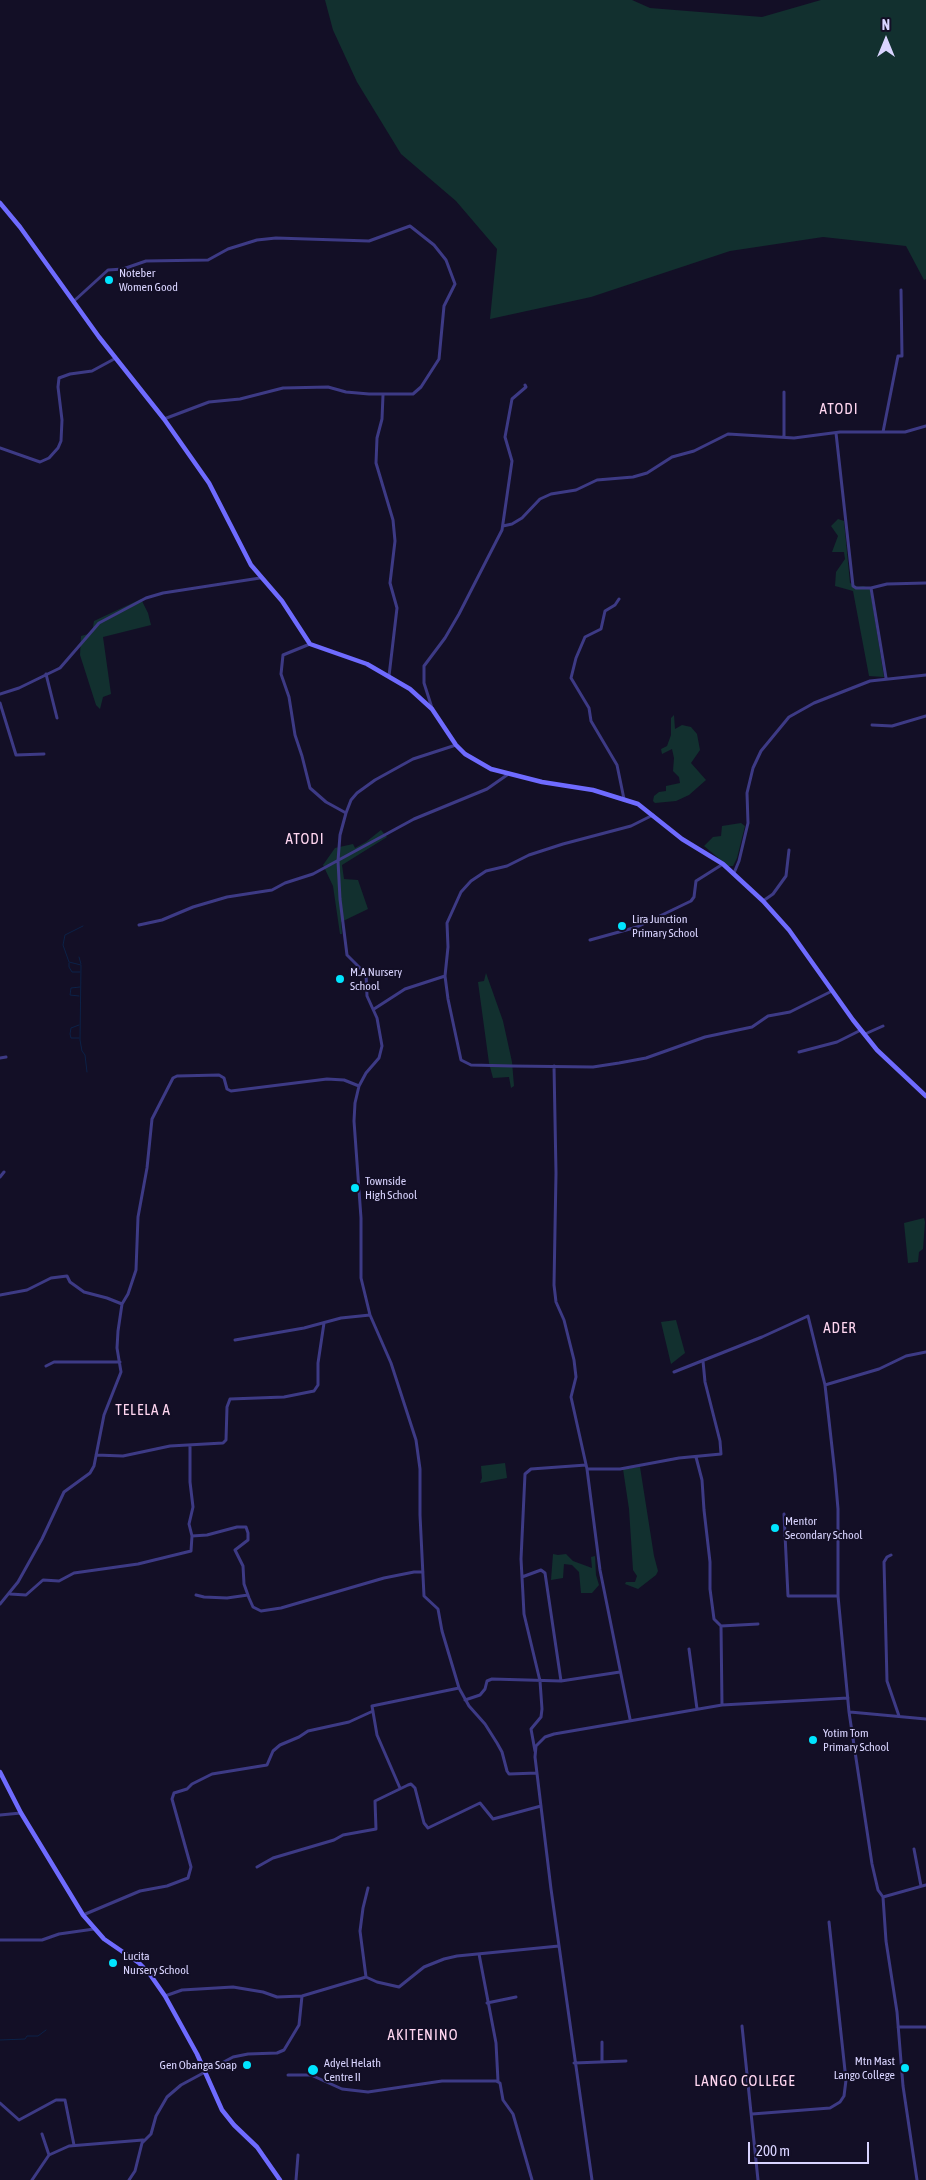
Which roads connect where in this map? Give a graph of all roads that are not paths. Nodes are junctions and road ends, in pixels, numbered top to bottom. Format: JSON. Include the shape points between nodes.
{"nodes":[{"id":1,"x":0,"y":203,"type":"edge"},
{"id":2,"x":901,"y":290,"type":"dead end"},
{"id":3,"x":74,"y":302,"type":"junction"},
{"id":4,"x":116,"y":358,"type":"junction"},
{"id":5,"x":526,"y":385,"type":"dead end"},
{"id":6,"x":784,"y":392,"type":"dead end"},
{"id":7,"x":383,"y":394,"type":"junction"},
{"id":8,"x":164,"y":419,"type":"junction"},
{"id":9,"x":926,"y":426,"type":"edge"},
{"id":10,"x":836,"y":432,"type":"junction"},
{"id":11,"x":883,"y":432,"type":"junction"},
{"id":12,"x":784,"y":437,"type":"junction"},
{"id":13,"x":0,"y":448,"type":"edge"},
{"id":14,"x":503,"y":526,"type":"junction"},
{"id":15,"x":260,"y":578,"type":"junction"},
{"id":16,"x":926,"y":583,"type":"edge"},
{"id":17,"x":871,"y":588,"type":"junction"},
{"id":18,"x":619,"y":599,"type":"dead end"},
{"id":19,"x":310,"y":644,"type":"junction"},
{"id":20,"x":46,"y":674,"type":"junction"},
{"id":21,"x":926,"y":675,"type":"edge"},
{"id":22,"x":389,"y":676,"type":"junction"},
{"id":23,"x":886,"y":678,"type":"junction"},
{"id":24,"x":0,"y":694,"type":"edge"},
{"id":25,"x":0,"y":703,"type":"edge"},
{"id":26,"x":432,"y":708,"type":"junction"},
{"id":27,"x":926,"y":716,"type":"edge"},
{"id":28,"x":57,"y":718,"type":"dead end"},
{"id":29,"x":872,"y":725,"type":"dead end"},
{"id":30,"x":456,"y":745,"type":"junction"},
{"id":31,"x":44,"y":754,"type":"dead end"},
{"id":32,"x":508,"y":774,"type":"junction"},
{"id":33,"x":624,"y":799,"type":"junction"},
{"id":34,"x":346,"y":813,"type":"junction"},
{"id":35,"x":654,"y":815,"type":"junction"},
{"id":36,"x":790,"y":850,"type":"dead end"},
{"id":37,"x":338,"y":861,"type":"junction"},
{"id":38,"x":723,"y":864,"type":"junction"},
{"id":39,"x":734,"y":873,"type":"junction"},
{"id":40,"x":763,"y":901,"type":"junction"},
{"id":41,"x":139,"y":925,"type":"dead end"},
{"id":42,"x":590,"y":940,"type":"dead end"},
{"id":43,"x":446,"y":976,"type":"junction"},
{"id":44,"x":832,"y":991,"type":"junction"},
{"id":45,"x":374,"y":1009,"type":"junction"},
{"id":46,"x":883,"y":1026,"type":"dead end"},
{"id":47,"x":863,"y":1032,"type":"junction"},
{"id":48,"x":799,"y":1052,"type":"dead end"},
{"id":49,"x":6,"y":1057,"type":"dead end"},
{"id":50,"x":0,"y":1058,"type":"edge"},
{"id":51,"x":554,"y":1066,"type":"junction"},
{"id":52,"x":358,"y":1086,"type":"junction"},
{"id":53,"x":926,"y":1096,"type":"edge"},
{"id":54,"x":4,"y":1172,"type":"dead end"},
{"id":55,"x":0,"y":1177,"type":"edge"},
{"id":56,"x":0,"y":1295,"type":"edge"},
{"id":57,"x":122,"y":1304,"type":"junction"},
{"id":58,"x":370,"y":1315,"type":"junction"},
{"id":59,"x":324,"y":1323,"type":"junction"},
{"id":60,"x":234,"y":1340,"type":"dead end"},
{"id":61,"x":926,"y":1352,"type":"edge"},
{"id":62,"x":703,"y":1361,"type":"junction"},
{"id":63,"x":120,"y":1362,"type":"junction"},
{"id":64,"x":46,"y":1366,"type":"dead end"},
{"id":65,"x":674,"y":1372,"type":"dead end"},
{"id":66,"x":825,"y":1385,"type":"junction"},
{"id":67,"x":190,"y":1446,"type":"junction"},
{"id":68,"x":96,"y":1455,"type":"junction"},
{"id":69,"x":696,"y":1456,"type":"junction"},
{"id":70,"x":586,"y":1467,"type":"junction"},
{"id":71,"x":784,"y":1514,"type":"dead end"},
{"id":72,"x":192,"y":1536,"type":"junction"},
{"id":73,"x":891,"y":1555,"type":"dead end"},
{"id":74,"x":423,"y":1572,"type":"junction"},
{"id":75,"x":522,"y":1577,"type":"junction"},
{"id":76,"x":10,"y":1594,"type":"junction"},
{"id":77,"x":196,"y":1595,"type":"dead end"},
{"id":78,"x":248,"y":1595,"type":"junction"},
{"id":79,"x":838,"y":1596,"type":"junction"},
{"id":80,"x":0,"y":1604,"type":"edge"},
{"id":81,"x":758,"y":1624,"type":"dead end"},
{"id":82,"x":721,"y":1626,"type":"junction"},
{"id":83,"x":688,"y":1650,"type":"dead end"},
{"id":84,"x":620,"y":1672,"type":"junction"},
{"id":85,"x":540,"y":1681,"type":"junction"},
{"id":86,"x":561,"y":1681,"type":"junction"},
{"id":87,"x":459,"y":1688,"type":"junction"},
{"id":88,"x":848,"y":1698,"type":"junction"},
{"id":89,"x":465,"y":1700,"type":"junction"},
{"id":90,"x":722,"y":1705,"type":"junction"},
{"id":91,"x":697,"y":1709,"type":"junction"},
{"id":92,"x":372,"y":1711,"type":"junction"},
{"id":93,"x":849,"y":1712,"type":"junction"},
{"id":94,"x":899,"y":1716,"type":"junction"},
{"id":95,"x":630,"y":1719,"type":"junction"},
{"id":96,"x":926,"y":1719,"type":"edge"},
{"id":97,"x":535,"y":1751,"type":"junction"},
{"id":98,"x":0,"y":1772,"type":"edge"},
{"id":99,"x":537,"y":1773,"type":"junction"},
{"id":100,"x":400,"y":1788,"type":"junction"},
{"id":101,"x":541,"y":1806,"type":"junction"},
{"id":102,"x":21,"y":1813,"type":"junction"},
{"id":103,"x":0,"y":1815,"type":"edge"},
{"id":104,"x":914,"y":1849,"type":"dead end"},
{"id":105,"x":257,"y":1867,"type":"dead end"},
{"id":106,"x":926,"y":1885,"type":"edge"},
{"id":107,"x":921,"y":1886,"type":"junction"},
{"id":108,"x":368,"y":1888,"type":"dead end"},
{"id":109,"x":883,"y":1897,"type":"junction"},
{"id":110,"x":83,"y":1915,"type":"junction"},
{"id":111,"x":829,"y":1922,"type":"dead end"},
{"id":112,"x":94,"y":1929,"type":"junction"},
{"id":113,"x":0,"y":1940,"type":"edge"},
{"id":114,"x":559,"y":1946,"type":"junction"},
{"id":115,"x":479,"y":1954,"type":"junction"},
{"id":116,"x":366,"y":1977,"type":"junction"},
{"id":117,"x":165,"y":1996,"type":"junction"},
{"id":118,"x":302,"y":1996,"type":"junction"},
{"id":119,"x":516,"y":1997,"type":"dead end"},
{"id":120,"x":487,"y":2003,"type":"junction"},
{"id":121,"x":742,"y":2026,"type":"dead end"},
{"id":122,"x":926,"y":2027,"type":"edge"},
{"id":123,"x":898,"y":2028,"type":"junction"},
{"id":124,"x":602,"y":2042,"type":"dead end"},
{"id":125,"x":626,"y":2061,"type":"dead end"},
{"id":126,"x":602,"y":2062,"type":"junction"},
{"id":127,"x":574,"y":2063,"type":"junction"},
{"id":128,"x":205,"y":2071,"type":"junction"},
{"id":129,"x":288,"y":2075,"type":"dead end"},
{"id":130,"x":498,"y":2082,"type":"junction"},
{"id":131,"x":0,"y":2103,"type":"edge"},
{"id":132,"x":752,"y":2114,"type":"junction"},
{"id":133,"x":42,"y":2134,"type":"dead end"},
{"id":134,"x":144,"y":2140,"type":"junction"},
{"id":135,"x":74,"y":2145,"type":"junction"},
{"id":136,"x":49,"y":2155,"type":"junction"},
{"id":137,"x":298,"y":2155,"type":"dead end"},
{"id":138,"x":32,"y":2180,"type":"edge"},
{"id":139,"x":129,"y":2180,"type":"edge"},
{"id":140,"x":280,"y":2180,"type":"edge"},
{"id":141,"x":296,"y":2180,"type":"edge"},
{"id":142,"x":532,"y":2180,"type":"edge"},
{"id":143,"x":592,"y":2180,"type":"edge"},
{"id":144,"x":758,"y":2180,"type":"edge"},
{"id":145,"x":917,"y":2180,"type":"edge"}],
"edges":[{"from":1,"to":3,"type":"street"},
{"from":2,"to":11,"type":"street","via":[[902,356],[898,356]]},
{"from":3,"to":4,"type":"street"},
{"from":3,"to":7,"type":"street","via":[[105,272],[141,262],[208,260],[228,249],[267,239],[369,241],[410,226],[440,251],[455,284],[444,306],[439,359],[421,387],[413,394]]},
{"from":4,"to":8,"type":"street"},
{"from":4,"to":13,"type":"street","via":[[92,371],[59,379],[61,441],[49,458],[41,462]]},
{"from":5,"to":14,"type":"street","via":[[512,398],[505,437],[512,461]]},
{"from":6,"to":12,"type":"street"},
{"from":7,"to":8,"type":"street","via":[[346,392],[328,387],[283,388],[209,402]]},
{"from":7,"to":22,"type":"street","via":[[376,463],[393,520],[395,541],[390,582],[398,608]]},
{"from":8,"to":15,"type":"street","via":[[213,488]]},
{"from":9,"to":11,"type":"street","via":[[905,432]]},
{"from":10,"to":11,"type":"street"},
{"from":10,"to":12,"type":"street","via":[[801,438]]},
{"from":10,"to":17,"type":"street","via":[[853,586]]},
{"from":12,"to":14,"type":"street","via":[[728,434],[694,451],[672,457],[647,474],[597,480],[576,490],[551,494],[522,518]]},
{"from":14,"to":26,"type":"street","via":[[459,614],[424,664],[423,681]]},
{"from":15,"to":19,"type":"street","via":[[282,601]]},
{"from":15,"to":20,"type":"street","via":[[146,598],[99,623],[65,665]]},
{"from":16,"to":17,"type":"street","via":[[887,584]]},
{"from":17,"to":23,"type":"street"},
{"from":18,"to":33,"type":"street","via":[[605,611],[601,630],[585,636],[571,678],[617,766]]},
{"from":19,"to":22,"type":"street","via":[[367,664]]},
{"from":19,"to":34,"type":"street","via":[[283,655],[281,674],[310,788]]},
{"from":20,"to":24,"type":"street"},
{"from":20,"to":28,"type":"street"},
{"from":21,"to":23,"type":"street"},
{"from":22,"to":26,"type":"street"},
{"from":23,"to":39,"type":"street","via":[[859,685],[801,710],[789,717],[761,750],[748,782],[748,823],[740,861]]},
{"from":25,"to":31,"type":"street","via":[[16,755]]},
{"from":26,"to":30,"type":"street"},
{"from":27,"to":29,"type":"street","via":[[892,726]]},
{"from":30,"to":32,"type":"street","via":[[485,766]]},
{"from":30,"to":34,"type":"street","via":[[413,758],[389,771],[353,797]]},
{"from":32,"to":33,"type":"street","via":[[582,787]]},
{"from":32,"to":37,"type":"street","via":[[487,789],[414,819]]},
{"from":33,"to":35,"type":"street"},
{"from":34,"to":37,"type":"street"},
{"from":35,"to":38,"type":"street","via":[[682,839]]},
{"from":35,"to":43,"type":"street","via":[[631,826],[529,855],[482,873],[471,881],[457,898],[447,923]]},
{"from":36,"to":40,"type":"street","via":[[786,876],[773,894]]},
{"from":37,"to":41,"type":"street","via":[[272,890],[227,897]]},
{"from":37,"to":45,"type":"street","via":[[347,955],[366,974],[367,998]]},
{"from":38,"to":39,"type":"street"},
{"from":38,"to":42,"type":"street","via":[[696,881],[691,901],[637,927]]},
{"from":39,"to":40,"type":"street"},
{"from":40,"to":44,"type":"street","via":[[789,930]]},
{"from":43,"to":45,"type":"street","via":[[405,989]]},
{"from":43,"to":51,"type":"street","via":[[458,1053],[463,1062]]},
{"from":44,"to":47,"type":"street"},
{"from":44,"to":51,"type":"street","via":[[790,1012],[768,1016],[752,1027],[705,1037],[646,1058],[600,1066]]},
{"from":45,"to":52,"type":"street","via":[[381,1030],[381,1052]]},
{"from":46,"to":47,"type":"street"},
{"from":47,"to":48,"type":"street"},
{"from":47,"to":53,"type":"street","via":[[883,1056]]},
{"from":49,"to":50,"type":"street"},
{"from":51,"to":70,"type":"street","via":[[554,1285],[558,1310],[564,1320],[574,1360],[576,1377],[572,1397]]},
{"from":52,"to":57,"type":"street","via":[[344,1080],[327,1079],[231,1091],[219,1075],[173,1078],[152,1119],[148,1168],[138,1217],[136,1270]]},
{"from":52,"to":58,"type":"street","via":[[354,1121],[360,1273]]},
{"from":54,"to":55,"type":"street"},
{"from":56,"to":57,"type":"street","via":[[27,1290],[51,1278],[67,1276],[84,1292]]},
{"from":57,"to":63,"type":"street","via":[[118,1338]]},
{"from":58,"to":59,"type":"street"},
{"from":58,"to":74,"type":"street","via":[[391,1363],[416,1440]]},
{"from":59,"to":60,"type":"street"},
{"from":59,"to":67,"type":"street","via":[[316,1390],[284,1397],[230,1399],[225,1441],[216,1445]]},
{"from":61,"to":66,"type":"street","via":[[906,1356],[879,1370]]},
{"from":62,"to":65,"type":"street"},
{"from":62,"to":66,"type":"street","via":[[808,1316]]},
{"from":62,"to":69,"type":"street","via":[[721,1453]]},
{"from":63,"to":64,"type":"street","via":[[54,1362]]},
{"from":63,"to":68,"type":"street","via":[[121,1372],[104,1414]]},
{"from":66,"to":79,"type":"street","via":[[837,1498]]},
{"from":67,"to":68,"type":"street","via":[[162,1447],[123,1456]]},
{"from":67,"to":72,"type":"street","via":[[193,1507],[189,1524]]},
{"from":68,"to":76,"type":"street","via":[[90,1473],[64,1492],[42,1539]]},
{"from":69,"to":70,"type":"street","via":[[620,1469]]},
{"from":69,"to":82,"type":"street","via":[[702,1480],[712,1606],[714,1619]]},
{"from":70,"to":75,"type":"street","via":[[531,1469],[525,1474]]},
{"from":70,"to":84,"type":"street","via":[[600,1570]]},
{"from":71,"to":79,"type":"street","via":[[788,1596]]},
{"from":72,"to":76,"type":"street","via":[[191,1552],[188,1553],[81,1572],[59,1581],[43,1580],[26,1595]]},
{"from":72,"to":78,"type":"street","via":[[246,1527],[248,1540],[235,1550],[243,1566]]},
{"from":73,"to":94,"type":"street","via":[[884,1562],[887,1681]]},
{"from":74,"to":78,"type":"street","via":[[384,1578],[282,1608],[258,1610]]},
{"from":74,"to":87,"type":"street","via":[[424,1596],[438,1609]]},
{"from":75,"to":85,"type":"street","via":[[524,1614]]},
{"from":75,"to":86,"type":"street","via":[[541,1570],[546,1573]]},
{"from":76,"to":80,"type":"street"},
{"from":77,"to":78,"type":"street","via":[[227,1598]]},
{"from":79,"to":88,"type":"street"},
{"from":81,"to":82,"type":"street"},
{"from":82,"to":90,"type":"street"},
{"from":83,"to":91,"type":"street"},
{"from":84,"to":86,"type":"street"},
{"from":84,"to":95,"type":"street"},
{"from":85,"to":86,"type":"street"},
{"from":85,"to":89,"type":"street","via":[[520,1678],[488,1680],[480,1695]]},
{"from":85,"to":97,"type":"street","via":[[542,1714],[531,1732]]},
{"from":87,"to":89,"type":"street"},
{"from":87,"to":92,"type":"street","via":[[372,1706]]},
{"from":88,"to":90,"type":"street"},
{"from":88,"to":93,"type":"street"},
{"from":89,"to":99,"type":"street","via":[[497,1743],[509,1774]]},
{"from":90,"to":91,"type":"street"},
{"from":91,"to":95,"type":"street"},
{"from":92,"to":100,"type":"street","via":[[377,1735]]},
{"from":92,"to":110,"type":"street","via":[[349,1722],[308,1731],[280,1745],[273,1751],[267,1765],[212,1774],[174,1793],[172,1797],[191,1866],[188,1878],[167,1886],[140,1890]]},
{"from":93,"to":94,"type":"street"},
{"from":93,"to":109,"type":"street","via":[[872,1864],[878,1890]]},
{"from":94,"to":96,"type":"street"},
{"from":95,"to":97,"type":"street","via":[[554,1734],[539,1741]]},
{"from":97,"to":99,"type":"street"},
{"from":98,"to":102,"type":"street"},
{"from":99,"to":101,"type":"street"},
{"from":100,"to":101,"type":"street","via":[[414,1786],[428,1828],[480,1803],[492,1819]]},
{"from":100,"to":105,"type":"street","via":[[375,1801],[376,1829],[343,1835],[274,1858]]},
{"from":101,"to":114,"type":"street"},
{"from":102,"to":103,"type":"street"},
{"from":102,"to":110,"type":"street"},
{"from":104,"to":107,"type":"street"},
{"from":106,"to":107,"type":"street"},
{"from":107,"to":109,"type":"street"},
{"from":108,"to":116,"type":"street","via":[[360,1931]]},
{"from":109,"to":123,"type":"street"},
{"from":110,"to":112,"type":"street"},
{"from":111,"to":132,"type":"street","via":[[846,2080],[844,2096],[830,2108]]},
{"from":112,"to":113,"type":"street","via":[[42,1940]]},
{"from":112,"to":117,"type":"street","via":[[145,1968]]},
{"from":114,"to":115,"type":"street"},
{"from":114,"to":127,"type":"street"},
{"from":115,"to":116,"type":"street","via":[[430,1964],[400,1987]]},
{"from":115,"to":120,"type":"street"},
{"from":116,"to":118,"type":"street"},
{"from":117,"to":118,"type":"street","via":[[182,1990],[233,1987],[277,1997]]},
{"from":117,"to":128,"type":"street"},
{"from":118,"to":128,"type":"street","via":[[299,2025],[284,2050],[240,2055]]},
{"from":119,"to":120,"type":"street"},
{"from":120,"to":130,"type":"street","via":[[496,2043]]},
{"from":121,"to":132,"type":"street"},
{"from":122,"to":123,"type":"street"},
{"from":123,"to":145,"type":"street"},
{"from":124,"to":126,"type":"street"},
{"from":125,"to":126,"type":"street"},
{"from":126,"to":127,"type":"street"},
{"from":127,"to":143,"type":"street"},
{"from":128,"to":134,"type":"street","via":[[167,2097],[156,2116],[151,2134]]},
{"from":128,"to":140,"type":"street","via":[[225,2114],[257,2147]]},
{"from":129,"to":130,"type":"street","via":[[311,2075],[342,2089],[368,2092],[442,2081]]},
{"from":130,"to":142,"type":"street","via":[[503,2100],[513,2114]]},
{"from":131,"to":135,"type":"street","via":[[19,2120],[56,2100],[65,2100]]},
{"from":132,"to":144,"type":"street"},
{"from":133,"to":136,"type":"street"},
{"from":134,"to":135,"type":"street"},
{"from":134,"to":139,"type":"street"},
{"from":135,"to":136,"type":"street"},
{"from":136,"to":138,"type":"street"},
{"from":137,"to":141,"type":"street"}]}
